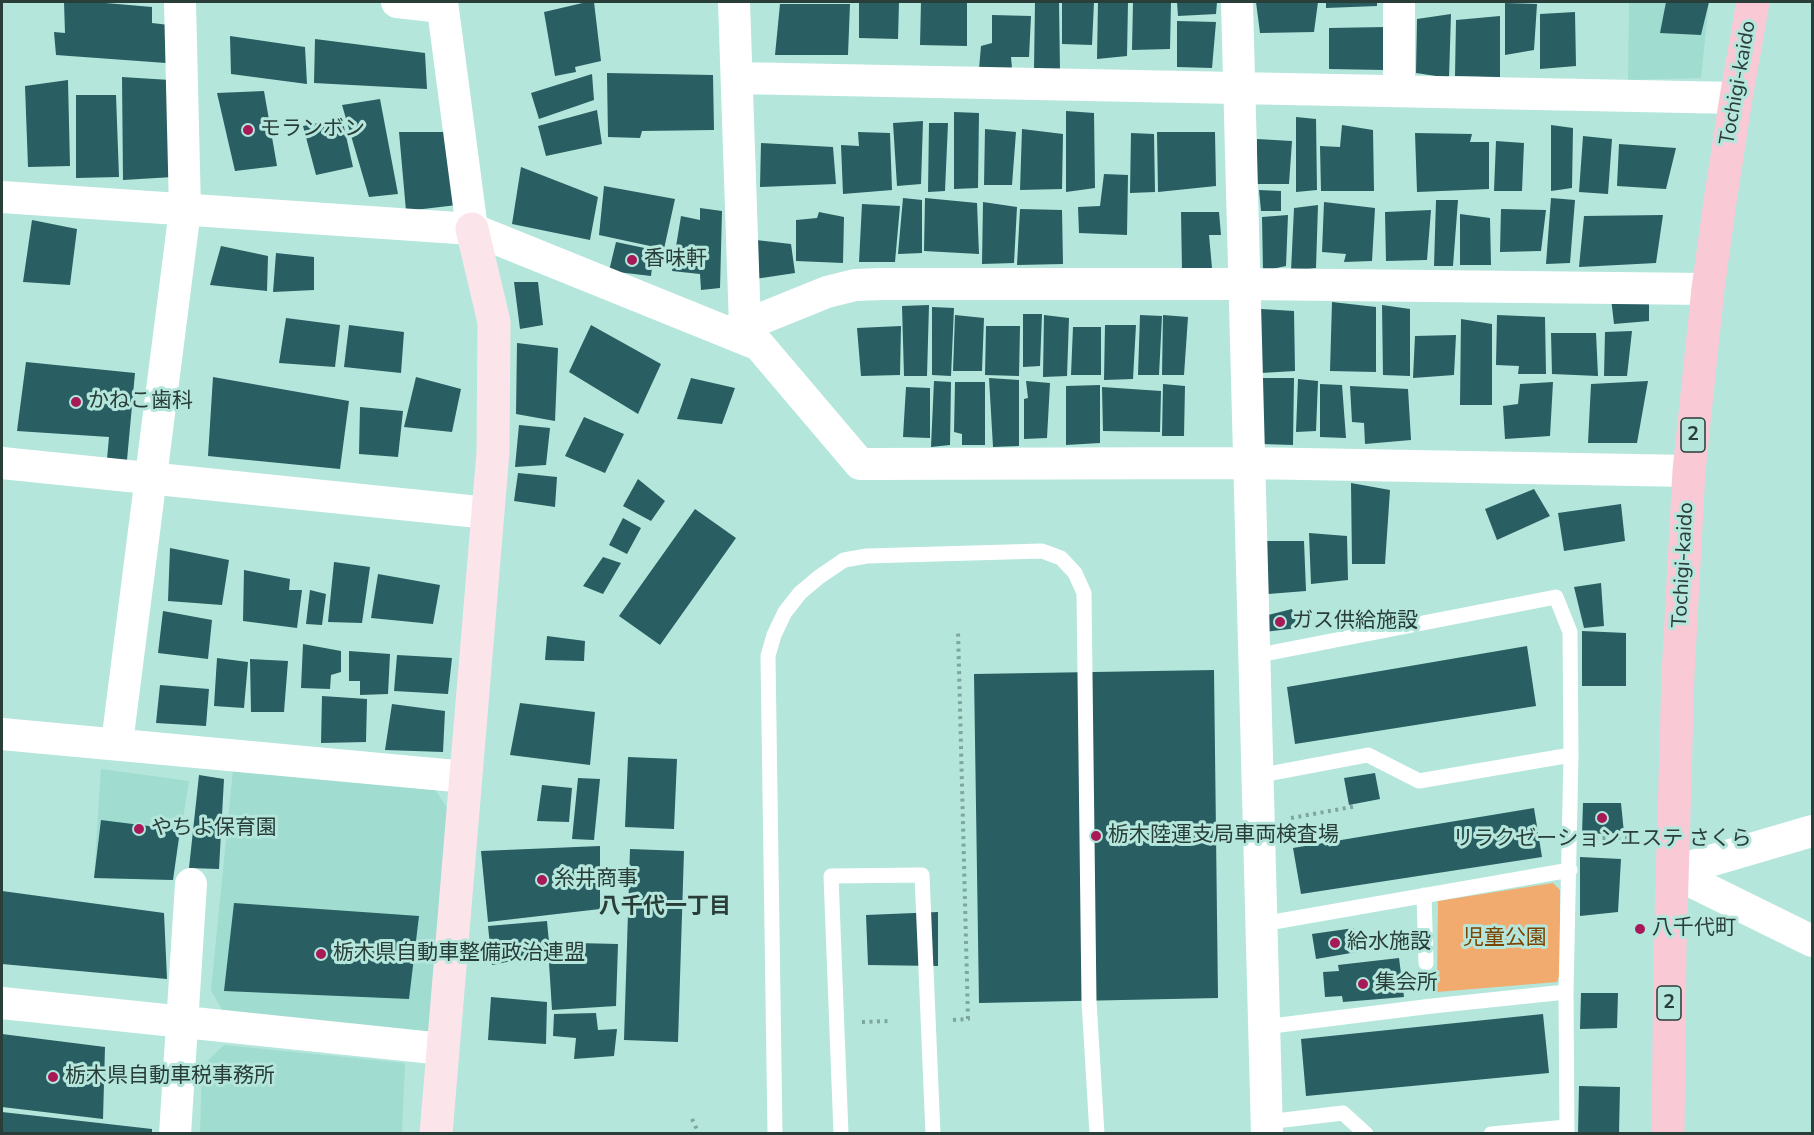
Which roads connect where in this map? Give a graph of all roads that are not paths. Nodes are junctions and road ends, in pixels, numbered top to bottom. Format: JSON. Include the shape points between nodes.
{"nodes":[{"id":1,"x":180,"y":2,"type":"edge"},
{"id":2,"x":397,"y":2,"type":"edge"},
{"id":3,"x":734,"y":2,"type":"edge"},
{"id":4,"x":1237,"y":2,"type":"edge"},
{"id":5,"x":1398,"y":2,"type":"edge"},
{"id":6,"x":1753,"y":2,"type":"edge"},
{"id":7,"x":442,"y":4,"type":"edge"},
{"id":8,"x":737,"y":78,"type":"junction"},
{"id":9,"x":1239,"y":87,"type":"junction"},
{"id":10,"x":1399,"y":90,"type":"junction"},
{"id":11,"x":1736,"y":98,"type":"junction"},
{"id":12,"x":2,"y":197,"type":"edge"},
{"id":13,"x":185,"y":210,"type":"junction"},
{"id":14,"x":472,"y":229,"type":"junction"},
{"id":15,"x":1245,"y":284,"type":"junction"},
{"id":16,"x":1708,"y":290,"type":"junction"},
{"id":17,"x":737,"y":329,"type":"junction"},
{"id":18,"x":2,"y":463,"type":"edge"},
{"id":19,"x":1249,"y":463,"type":"junction"},
{"id":20,"x":1689,"y":471,"type":"junction"},
{"id":21,"x":151,"y":478,"type":"junction"},
{"id":22,"x":488,"y":513,"type":"junction"},
{"id":23,"x":1254,"y":656,"type":"junction"},
{"id":24,"x":2,"y":734,"type":"edge"},
{"id":25,"x":117,"y":743,"type":"junction"},
{"id":26,"x":1571,"y":755,"type":"junction"},
{"id":27,"x":1257,"y":776,"type":"junction"},
{"id":28,"x":466,"y":777,"type":"junction"},
{"id":29,"x":1812,"y":831,"type":"edge"},
{"id":30,"x":1570,"y":870,"type":"junction"},
{"id":31,"x":1672,"y":872,"type":"junction"},
{"id":32,"x":191,"y":884,"type":"dead end"},
{"id":33,"x":1424,"y":896,"type":"junction"},
{"id":34,"x":1262,"y":924,"type":"junction"},
{"id":35,"x":1812,"y":941,"type":"edge"},
{"id":36,"x":1426,"y":963,"type":"dead end"},
{"id":37,"x":1566,"y":992,"type":"junction"},
{"id":38,"x":2,"y":1003,"type":"edge"},
{"id":39,"x":182,"y":1023,"type":"junction"},
{"id":40,"x":1264,"y":1027,"type":"junction"},
{"id":41,"x":443,"y":1049,"type":"junction"},
{"id":42,"x":1267,"y":1128,"type":"edge"},
{"id":43,"x":1567,"y":1130,"type":"edge"},
{"id":44,"x":175,"y":1134,"type":"edge"},
{"id":45,"x":436,"y":1134,"type":"edge"},
{"id":46,"x":775,"y":1134,"type":"edge"},
{"id":47,"x":841,"y":1134,"type":"edge"},
{"id":48,"x":933,"y":1134,"type":"edge"},
{"id":49,"x":1097,"y":1134,"type":"edge"},
{"id":50,"x":1366,"y":1134,"type":"edge"},
{"id":51,"x":1491,"y":1134,"type":"edge"},
{"id":52,"x":1668,"y":1134,"type":"edge"}],
"edges":[{"from":1,"to":13,"type":"street"},
{"from":2,"to":7,"type":"street"},
{"from":3,"to":8,"type":"street"},
{"from":4,"to":9,"type":"street"},
{"from":5,"to":10,"type":"street"},
{"from":6,"to":11,"type":"main road","name":"Tochigi-kaido","number":"2"},
{"from":7,"to":14,"type":"street"},
{"from":8,"to":9,"type":"street"},
{"from":8,"to":17,"type":"street"},
{"from":9,"to":10,"type":"street"},
{"from":9,"to":15,"type":"street"},
{"from":10,"to":11,"type":"street"},
{"from":11,"to":16,"type":"main road","name":"Tochigi-kaido","number":"2"},
{"from":12,"to":13,"type":"street"},
{"from":13,"to":14,"type":"street"},
{"from":13,"to":21,"type":"street"},
{"from":14,"to":17,"type":"street"},
{"from":14,"to":22,"type":"street","via":[[494,322],[493,452]]},
{"from":15,"to":16,"type":"street"},
{"from":15,"to":17,"type":"street","via":[[855,285],[827,292]]},
{"from":15,"to":19,"type":"street"},
{"from":16,"to":20,"type":"main road","name":"Tochigi-kaido","number":"2"},
{"from":17,"to":19,"type":"street","via":[[759,345],[860,464]]},
{"from":18,"to":21,"type":"street"},
{"from":19,"to":20,"type":"street"},
{"from":19,"to":23,"type":"street"},
{"from":20,"to":31,"type":"main road","name":"Tochigi-kaido","number":"2"},
{"from":21,"to":22,"type":"street"},
{"from":21,"to":25,"type":"street"},
{"from":22,"to":28,"type":"street"},
{"from":23,"to":26,"type":"lane","via":[[1556,597],[1570,632]]},
{"from":23,"to":27,"type":"street"},
{"from":24,"to":25,"type":"street"},
{"from":25,"to":28,"type":"street"},
{"from":26,"to":27,"type":"lane","via":[[1419,781],[1368,755]]},
{"from":26,"to":30,"type":"lane"},
{"from":27,"to":34,"type":"street"},
{"from":28,"to":41,"type":"street"},
{"from":29,"to":31,"type":"street"},
{"from":30,"to":33,"type":"lane"},
{"from":30,"to":37,"type":"lane"},
{"from":31,"to":35,"type":"street"},
{"from":31,"to":52,"type":"main road","name":"Tochigi-kaido","number":"2"},
{"from":32,"to":39,"type":"street"},
{"from":33,"to":34,"type":"lane"},
{"from":33,"to":36,"type":"lane"},
{"from":34,"to":40,"type":"street"},
{"from":37,"to":40,"type":"lane"},
{"from":37,"to":43,"type":"lane"},
{"from":38,"to":39,"type":"street"},
{"from":39,"to":41,"type":"street"},
{"from":39,"to":44,"type":"street"},
{"from":40,"to":42,"type":"street"},
{"from":41,"to":45,"type":"street"},
{"from":42,"to":50,"type":"lane","via":[[1343,1113]]},
{"from":43,"to":51,"type":"lane"},
{"from":46,"to":49,"type":"lane","via":[[768,656],[774,635],[800,593],[844,560],[1042,551],[1061,558],[1075,573],[1084,593],[1089,1000]]},
{"from":47,"to":48,"type":"lane","via":[[831,876],[922,875]]}]}
